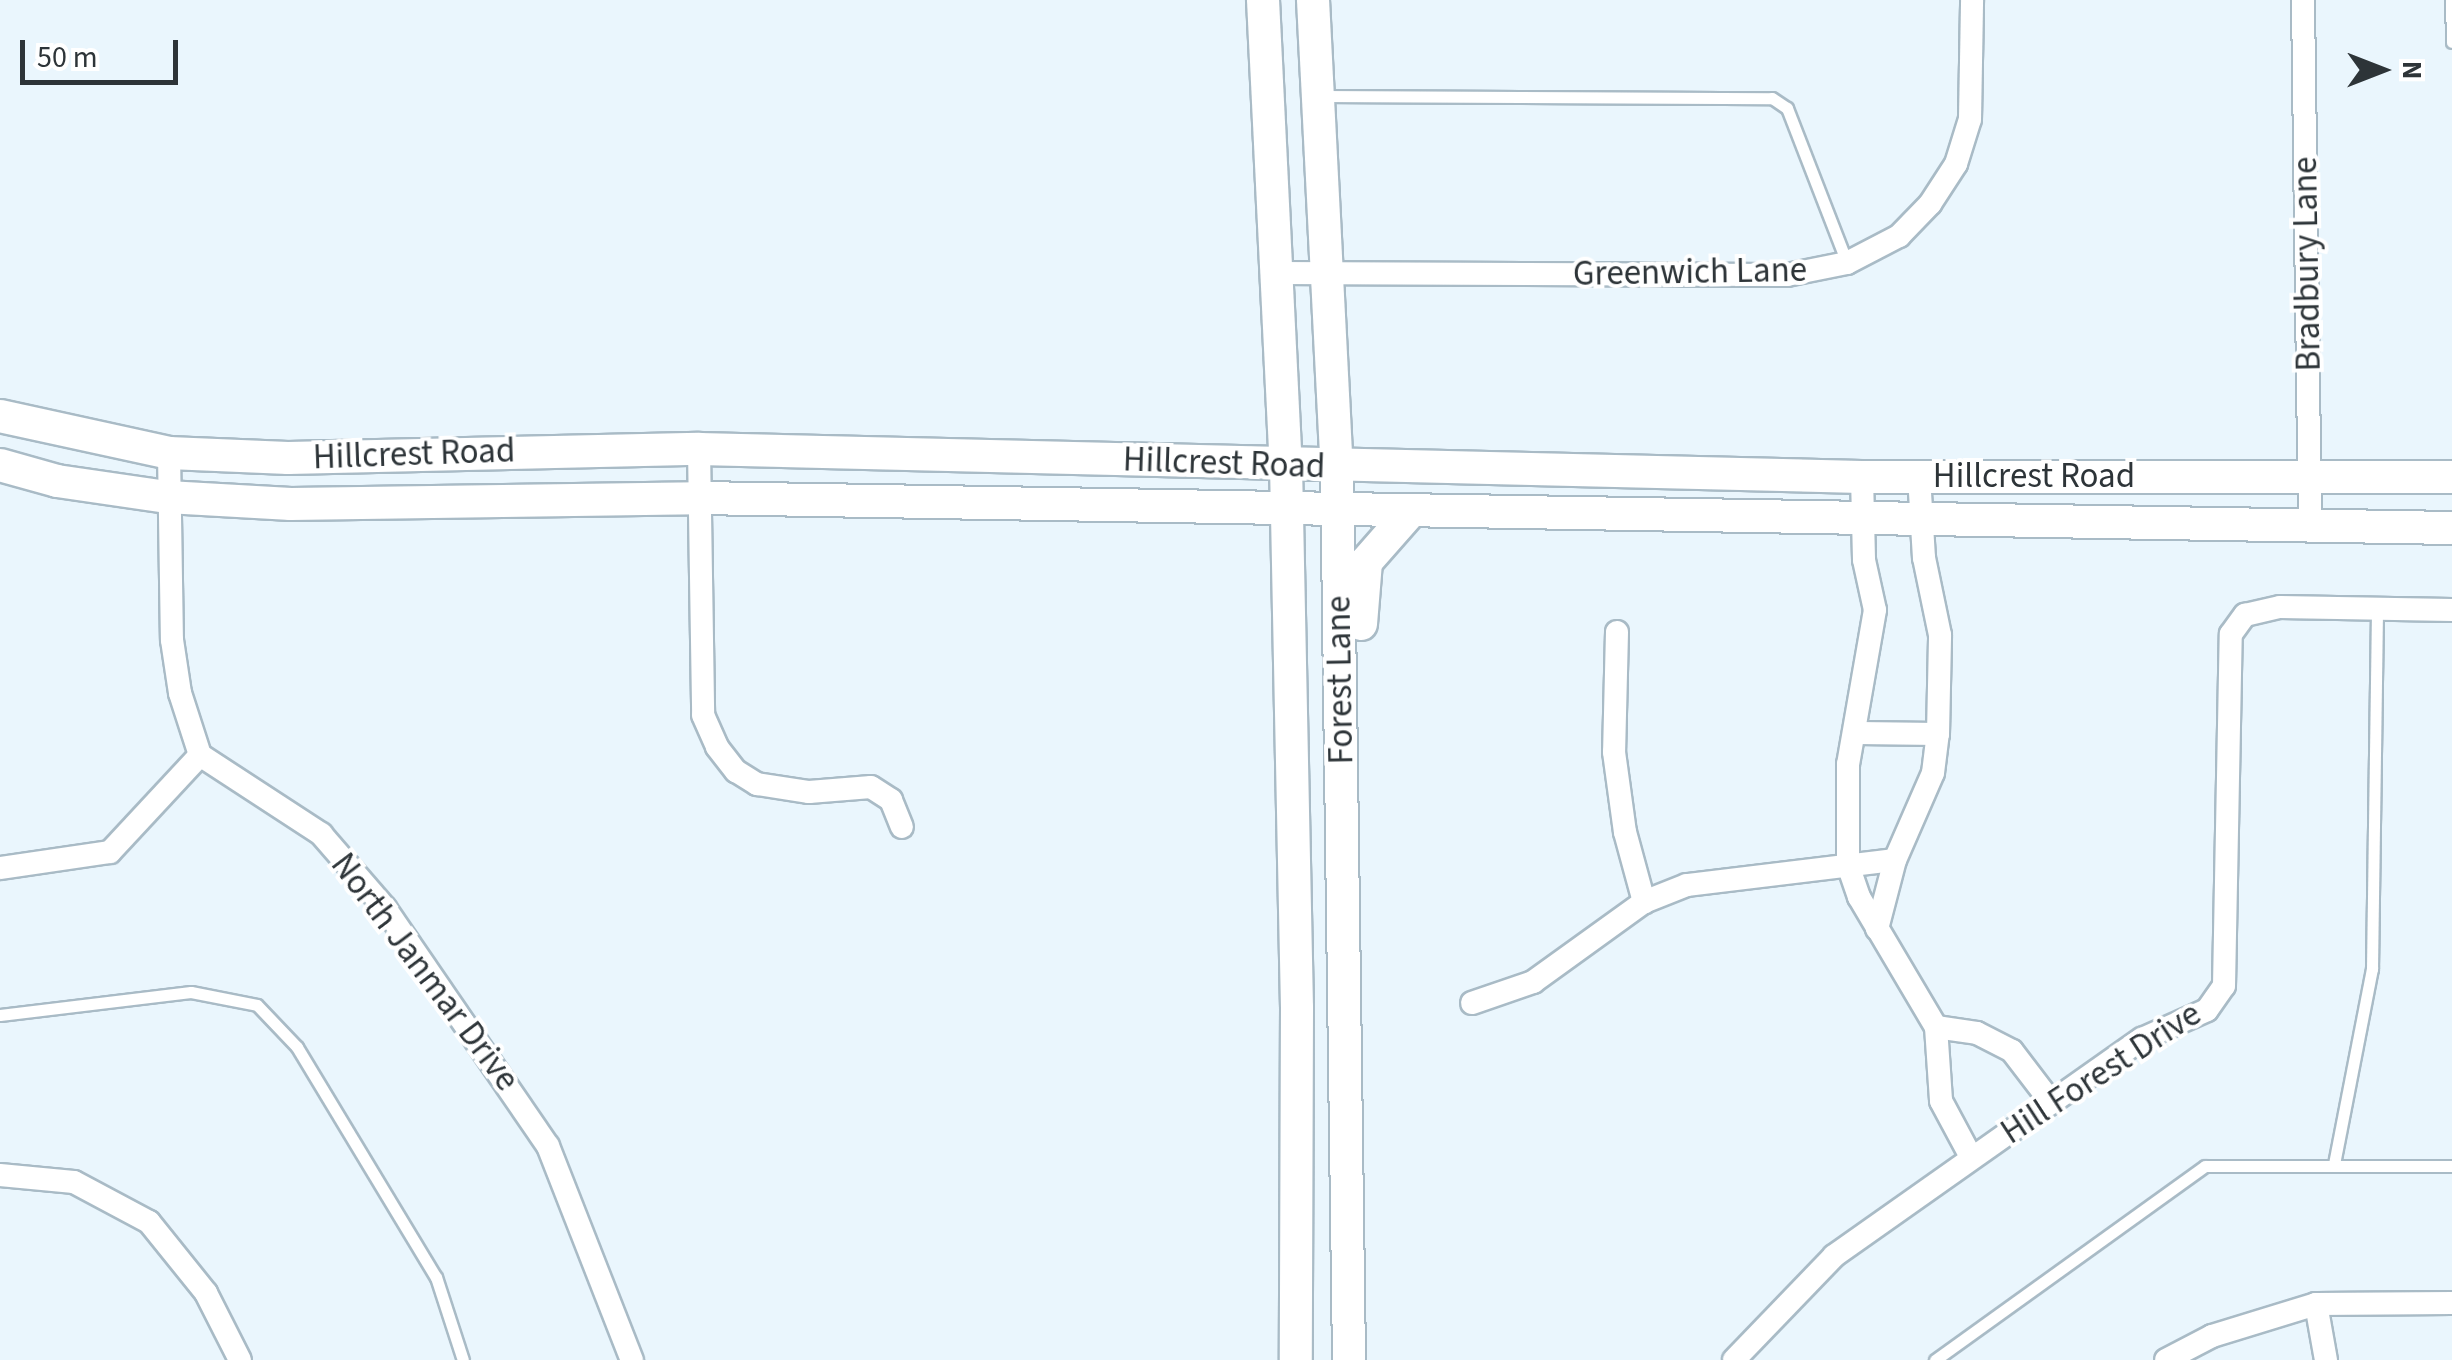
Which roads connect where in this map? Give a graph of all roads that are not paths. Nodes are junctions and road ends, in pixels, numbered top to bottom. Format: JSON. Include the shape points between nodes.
{"nodes":[{"id":1,"x":1263,"y":0,"type":"edge"},
{"id":2,"x":1312,"y":0,"type":"edge"},
{"id":3,"x":1972,"y":0,"type":"edge"},
{"id":4,"x":2303,"y":0,"type":"edge"},
{"id":5,"x":2451,"y":0,"type":"edge"},
{"id":6,"x":2452,"y":42,"type":"edge"},
{"id":7,"x":1316,"y":96,"type":"junction"},
{"id":8,"x":1847,"y":263,"type":"junction"},
{"id":9,"x":1325,"y":272,"type":"junction"},
{"id":10,"x":1275,"y":273,"type":"junction"},
{"id":11,"x":0,"y":416,"type":"edge"},
{"id":12,"x":699,"y":448,"type":"junction"},
{"id":13,"x":168,"y":453,"type":"junction"},
{"id":14,"x":0,"y":465,"type":"edge"},
{"id":15,"x":1286,"y":465,"type":"junction"},
{"id":16,"x":1337,"y":467,"type":"junction"},
{"id":17,"x":1920,"y":476,"type":"junction"},
{"id":18,"x":2310,"y":476,"type":"junction"},
{"id":19,"x":1862,"y":477,"type":"junction"},
{"id":20,"x":2452,"y":477,"type":"edge"},
{"id":21,"x":167,"y":497,"type":"junction"},
{"id":22,"x":699,"y":498,"type":"junction"},
{"id":23,"x":1338,"y":511,"type":"junction"},
{"id":24,"x":1286,"y":512,"type":"junction"},
{"id":25,"x":1410,"y":512,"type":"junction"},
{"id":26,"x":1863,"y":518,"type":"junction"},
{"id":27,"x":1920,"y":519,"type":"junction"},
{"id":28,"x":2310,"y":528,"type":"junction"},
{"id":29,"x":2452,"y":528,"type":"edge"},
{"id":30,"x":2377,"y":610,"type":"junction"},
{"id":31,"x":2452,"y":610,"type":"edge"},
{"id":32,"x":1617,"y":632,"type":"dead end"},
{"id":33,"x":1858,"y":733,"type":"junction"},
{"id":34,"x":1938,"y":734,"type":"junction"},
{"id":35,"x":200,"y":755,"type":"junction"},
{"id":36,"x":1342,"y":776,"type":"junction"},
{"id":37,"x":902,"y":828,"type":"dead end"},
{"id":38,"x":1894,"y":860,"type":"junction"},
{"id":39,"x":1848,"y":865,"type":"junction"},
{"id":40,"x":0,"y":868,"type":"edge"},
{"id":41,"x":1644,"y":902,"type":"junction"},
{"id":42,"x":1877,"y":928,"type":"junction"},
{"id":43,"x":1472,"y":1003,"type":"dead end"},
{"id":44,"x":0,"y":1015,"type":"edge"},
{"id":45,"x":1936,"y":1027,"type":"junction"},
{"id":46,"x":2051,"y":1102,"type":"junction"},
{"id":47,"x":1350,"y":1108,"type":"junction"},
{"id":48,"x":1297,"y":1110,"type":"junction"},
{"id":49,"x":1972,"y":1157,"type":"junction"},
{"id":50,"x":2334,"y":1164,"type":"junction"},
{"id":51,"x":2452,"y":1166,"type":"edge"},
{"id":52,"x":0,"y":1174,"type":"edge"},
{"id":53,"x":2452,"y":1303,"type":"edge"},
{"id":54,"x":2316,"y":1304,"type":"junction"},
{"id":55,"x":240,"y":1360,"type":"edge"},
{"id":56,"x":463,"y":1360,"type":"edge"},
{"id":57,"x":632,"y":1360,"type":"edge"},
{"id":58,"x":1296,"y":1360,"type":"edge"},
{"id":59,"x":1348,"y":1360,"type":"edge"},
{"id":60,"x":1734,"y":1360,"type":"edge"},
{"id":61,"x":1935,"y":1360,"type":"edge"},
{"id":62,"x":2166,"y":1360,"type":"edge"},
{"id":63,"x":2326,"y":1360,"type":"edge"}],
"edges":[{"from":1,"to":10,"type":"main road","name":"Forest Lane"},
{"from":2,"to":7,"type":"main road","name":"Forest Lane"},
{"from":3,"to":8,"type":"street","name":"Greenwich Lane","via":[[1970,119],[1956,164],[1899,236]]},
{"from":4,"to":18,"type":"street","name":"Bradbury Lane"},
{"from":5,"to":6,"type":"lane"},
{"from":7,"to":8,"type":"lane","via":[[1772,98],[1786,108]]},
{"from":7,"to":9,"type":"main road","name":"Forest Lane"},
{"from":8,"to":9,"type":"street","name":"Greenwich Lane","via":[[1787,275]]},
{"from":9,"to":10,"type":"street","name":"Greenwich Lane"},
{"from":9,"to":16,"type":"main road","name":"Forest Lane"},
{"from":10,"to":15,"type":"main road","name":"Forest Lane"},
{"from":11,"to":13,"type":"main road","name":"Hillcrest Road"},
{"from":12,"to":13,"type":"main road","name":"Hillcrest Road","via":[[288,458]]},
{"from":12,"to":15,"type":"main road","name":"Hillcrest Road"},
{"from":12,"to":22,"type":"street"},
{"from":13,"to":21,"type":"street"},
{"from":14,"to":21,"type":"main road","name":"Hillcrest Road"},
{"from":15,"to":16,"type":"main road","name":"Hillcrest Road"},
{"from":15,"to":24,"type":"main road","name":"Forest Lane"},
{"from":16,"to":19,"type":"main road","name":"Hillcrest Road"},
{"from":16,"to":23,"type":"main road","name":"Forest Lane"},
{"from":17,"to":18,"type":"main road","name":"Hillcrest Road"},
{"from":17,"to":19,"type":"main road","name":"Hillcrest Road"},
{"from":17,"to":27,"type":"street"},
{"from":18,"to":20,"type":"main road","name":"Hillcrest Road"},
{"from":18,"to":28,"type":"street","name":"Bradbury Lane"},
{"from":19,"to":26,"type":"street"},
{"from":21,"to":22,"type":"main road","name":"Hillcrest Road","via":[[291,504]]},
{"from":21,"to":35,"type":"street","via":[[172,640]]},
{"from":22,"to":24,"type":"main road","name":"Hillcrest Road"},
{"from":22,"to":37,"type":"street","via":[[703,715],[717,748],[757,784],[809,792],[871,786],[891,800]]},
{"from":23,"to":24,"type":"main road","name":"Hillcrest Road"},
{"from":23,"to":25,"type":"main road","name":"Hillcrest Road"},
{"from":23,"to":36,"type":"main road","name":"Forest Lane"},
{"from":24,"to":48,"type":"main road","name":"Forest Lane"},
{"from":25,"to":26,"type":"main road","name":"Hillcrest Road"},
{"from":25,"to":36,"type":"main road","via":[[1366,562],[1359,712]]},
{"from":26,"to":27,"type":"main road","name":"Hillcrest Road"},
{"from":26,"to":33,"type":"street","via":[[1874,610]]},
{"from":27,"to":28,"type":"main road","name":"Hillcrest Road"},
{"from":27,"to":34,"type":"street","via":[[1940,635]]},
{"from":28,"to":29,"type":"main road","name":"Hillcrest Road"},
{"from":30,"to":31,"type":"street"},
{"from":30,"to":46,"type":"street","name":"Hill Forest Drive","via":[[2280,607],[2245,614],[2231,634],[2224,986],[2207,1010],[2142,1039]]},
{"from":30,"to":50,"type":"lane","via":[[2372,969]]},
{"from":32,"to":41,"type":"street","via":[[1614,752]]},
{"from":33,"to":34,"type":"street"},
{"from":33,"to":39,"type":"street","via":[[1848,764]]},
{"from":34,"to":38,"type":"street","via":[[1933,773]]},
{"from":35,"to":40,"type":"street","via":[[110,852]]},
{"from":35,"to":57,"type":"street","name":"North Janmar Drive","via":[[321,834],[385,908],[548,1146]]},
{"from":36,"to":47,"type":"main road","name":"Forest Lane"},
{"from":38,"to":39,"type":"street"},
{"from":38,"to":42,"type":"street"},
{"from":39,"to":41,"type":"street","via":[[1727,875]]},
{"from":39,"to":42,"type":"street"},
{"from":41,"to":43,"type":"street","via":[[1532,982]]},
{"from":42,"to":45,"type":"street"},
{"from":44,"to":56,"type":"lane","via":[[192,992],[257,1005],[297,1047],[436,1277]]},
{"from":45,"to":46,"type":"street","via":[[1977,1033],[2012,1052]]},
{"from":45,"to":49,"type":"street","via":[[1940,1101]]},
{"from":46,"to":49,"type":"street","name":"Hill Forest Drive"},
{"from":47,"to":48,"type":"main road"},
{"from":47,"to":59,"type":"main road","name":"Forest Lane"},
{"from":48,"to":58,"type":"main road","name":"Forest Lane"},
{"from":49,"to":60,"type":"street","name":"Hill Forest Drive","via":[[1834,1256]]},
{"from":50,"to":51,"type":"lane"},
{"from":50,"to":61,"type":"lane","via":[[2214,1164],[2196,1170]]},
{"from":52,"to":55,"type":"street","via":[[74,1182],[148,1222],[206,1292]]},
{"from":53,"to":54,"type":"street"},
{"from":54,"to":62,"type":"street","via":[[2212,1336]]},
{"from":54,"to":63,"type":"street"}]}
